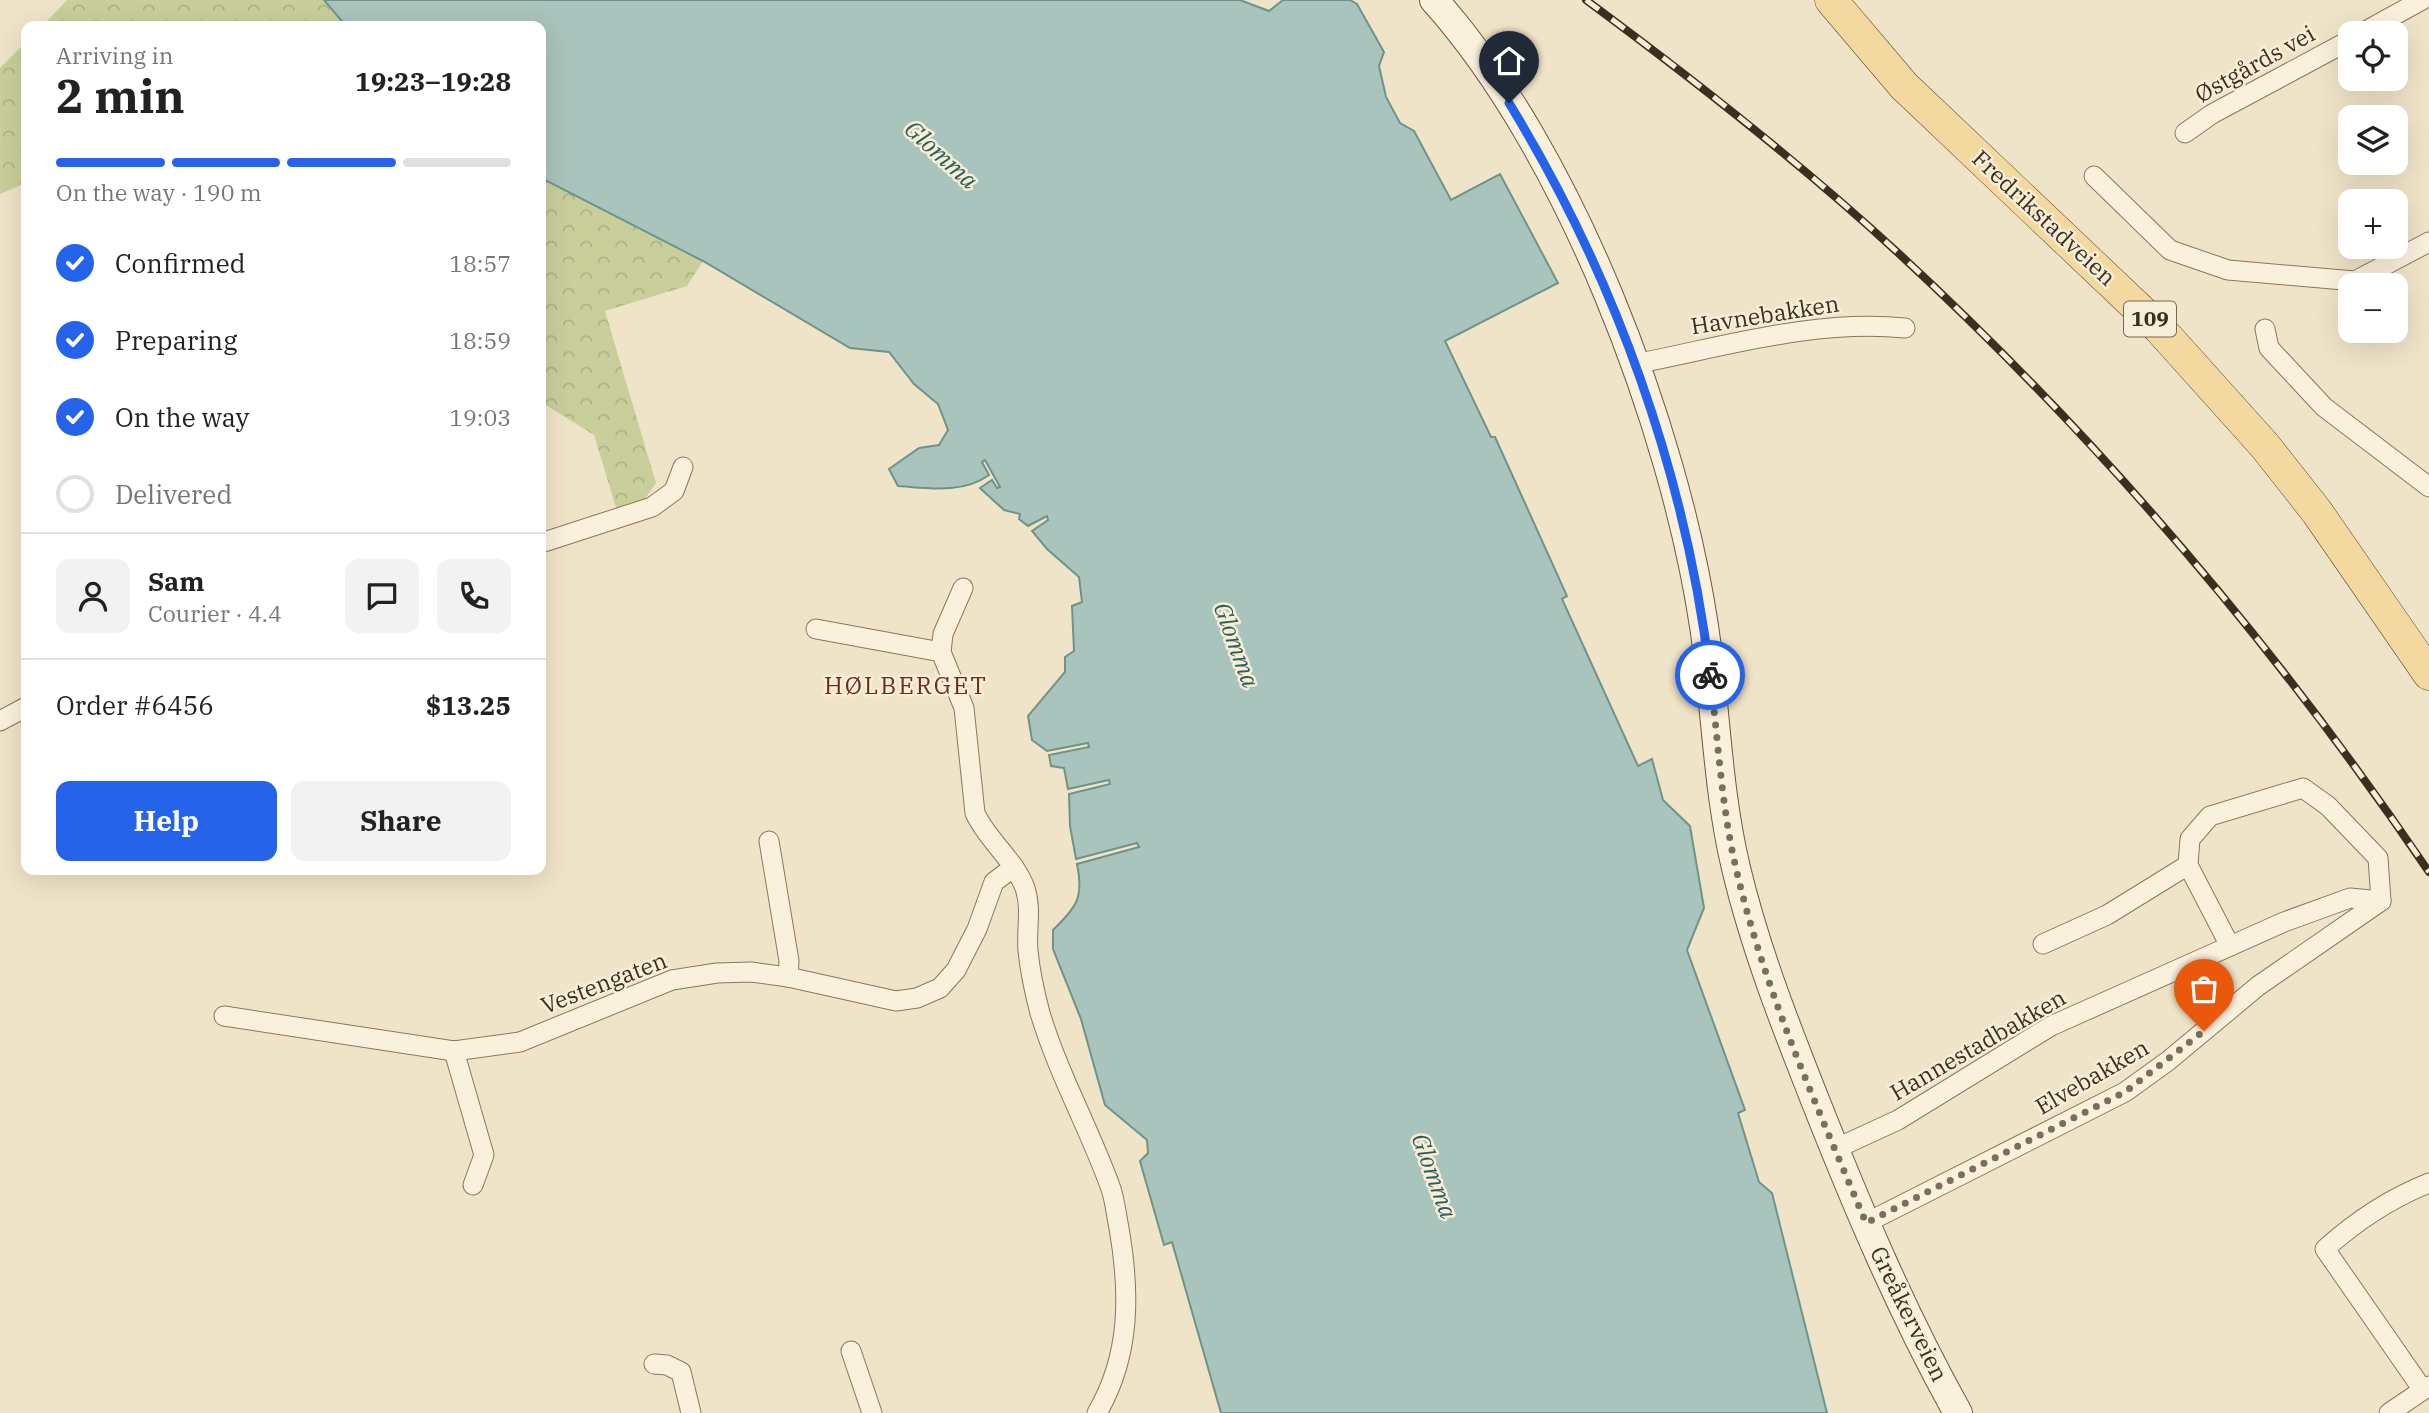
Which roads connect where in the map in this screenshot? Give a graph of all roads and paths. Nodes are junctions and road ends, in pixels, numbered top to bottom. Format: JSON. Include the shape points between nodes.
{"nodes":[{"id":1,"x":1434,"y":0,"type":"edge"},
{"id":2,"x":1831,"y":0,"type":"edge"},
{"id":3,"x":2422,"y":0,"type":"edge"},
{"id":4,"x":2384,"y":21,"type":"edge"},
{"id":5,"x":2338,"y":46,"type":"edge"},
{"id":6,"x":2185,"y":133,"type":"dead end"},
{"id":7,"x":2094,"y":176,"type":"dead end"},
{"id":8,"x":2429,"y":242,"type":"edge"},
{"id":9,"x":1905,"y":328,"type":"dead end"},
{"id":10,"x":2265,"y":329,"type":"dead end"},
{"id":11,"x":1634,"y":364,"type":"junction"},
{"id":12,"x":682,"y":467,"type":"dead end"},
{"id":13,"x":2429,"y":486,"type":"edge"},
{"id":14,"x":546,"y":541,"type":"edge"},
{"id":15,"x":963,"y":588,"type":"dead end"},
{"id":16,"x":816,"y":629,"type":"dead end"},
{"id":17,"x":941,"y":652,"type":"junction"},
{"id":18,"x":2429,"y":674,"type":"edge"},
{"id":19,"x":21,"y":710,"type":"edge"},
{"id":20,"x":0,"y":721,"type":"edge"},
{"id":21,"x":769,"y":841,"type":"dead end"},
{"id":22,"x":2188,"y":866,"type":"junction"},
{"id":23,"x":1014,"y":867,"type":"junction"},
{"id":24,"x":2381,"y":901,"type":"junction"},
{"id":25,"x":2043,"y":944,"type":"dead end"},
{"id":26,"x":2230,"y":946,"type":"junction"},
{"id":27,"x":788,"y":977,"type":"junction"},
{"id":28,"x":224,"y":1016,"type":"dead end"},
{"id":29,"x":454,"y":1051,"type":"junction"},
{"id":30,"x":1835,"y":1149,"type":"junction"},
{"id":31,"x":2429,"y":1183,"type":"edge"},
{"id":32,"x":473,"y":1185,"type":"dead end"},
{"id":33,"x":1866,"y":1223,"type":"junction"},
{"id":34,"x":851,"y":1351,"type":"dead end"},
{"id":35,"x":653,"y":1364,"type":"dead end"},
{"id":36,"x":2426,"y":1388,"type":"edge"},
{"id":37,"x":691,"y":1413,"type":"edge"},
{"id":38,"x":872,"y":1413,"type":"edge"},
{"id":39,"x":1097,"y":1413,"type":"edge"},
{"id":40,"x":1958,"y":1413,"type":"edge"},
{"id":41,"x":2389,"y":1413,"type":"edge"}],
"edges":[{"from":1,"to":11,"type":"main road","name":"Greåkerveien","via":[[1474,49],[1556,184]]},
{"from":2,"to":18,"type":"main road","name":"Fredrikstadveien","number":"109","via":[[1904,86],[2159,328],[2265,446],[2349,556]]},
{"from":3,"to":4,"type":"street"},
{"from":5,"to":6,"type":"street","name":"Østgårds vei"},
{"from":7,"to":8,"type":"street","via":[[2170,250],[2228,270],[2355,281]]},
{"from":9,"to":11,"type":"street","name":"Havnebakken","via":[[1853,325],[1743,340]]},
{"from":10,"to":13,"type":"street","via":[[2269,348],[2324,407]]},
{"from":11,"to":30,"type":"main road","name":"Greåkerveien","via":[[1692,556],[1726,823],[1744,902],[1773,992]]},
{"from":12,"to":14,"type":"street","via":[[674,491],[652,507]]},
{"from":15,"to":17,"type":"street","via":[[943,634]]},
{"from":16,"to":17,"type":"street"},
{"from":17,"to":23,"type":"street","via":[[964,708],[975,813]]},
{"from":19,"to":20,"type":"street"},
{"from":21,"to":27,"type":"street"},
{"from":22,"to":24,"type":"street","via":[[2190,839],[2210,816],[2303,788],[2329,806],[2378,858]]},
{"from":22,"to":25,"type":"street","via":[[2106,915]]},
{"from":22,"to":26,"type":"street"},
{"from":23,"to":27,"type":"street","name":"Vestengaten","via":[[994,881],[977,929],[956,970],[940,988],[896,1001]]},
{"from":23,"to":39,"type":"street","via":[[1030,911],[1028,949],[1040,1013],[1111,1188],[1126,1268],[1128,1312],[1121,1351],[1110,1390]]},
{"from":24,"to":26,"type":"street","name":"Hannestadbakken","via":[[2350,898]]},
{"from":24,"to":33,"type":"street","name":"Elvebakken","via":[[2258,986],[2125,1092]]},
{"from":26,"to":30,"type":"street","name":"Hannestadbakken","via":[[2051,1026],[1898,1120]]},
{"from":27,"to":29,"type":"street","name":"Vestengaten","via":[[751,972],[672,981],[520,1042]]},
{"from":28,"to":29,"type":"street","name":"Vestengaten"},
{"from":29,"to":32,"type":"street","via":[[484,1155]]},
{"from":30,"to":33,"type":"main road","name":"Greåkerveien"},
{"from":31,"to":36,"type":"street","via":[[2404,1193],[2325,1249]]},
{"from":33,"to":40,"type":"main road","name":"Greåkerveien"},
{"from":34,"to":38,"type":"street"},
{"from":35,"to":37,"type":"street","via":[[681,1372]]},
{"from":36,"to":41,"type":"street"}]}
